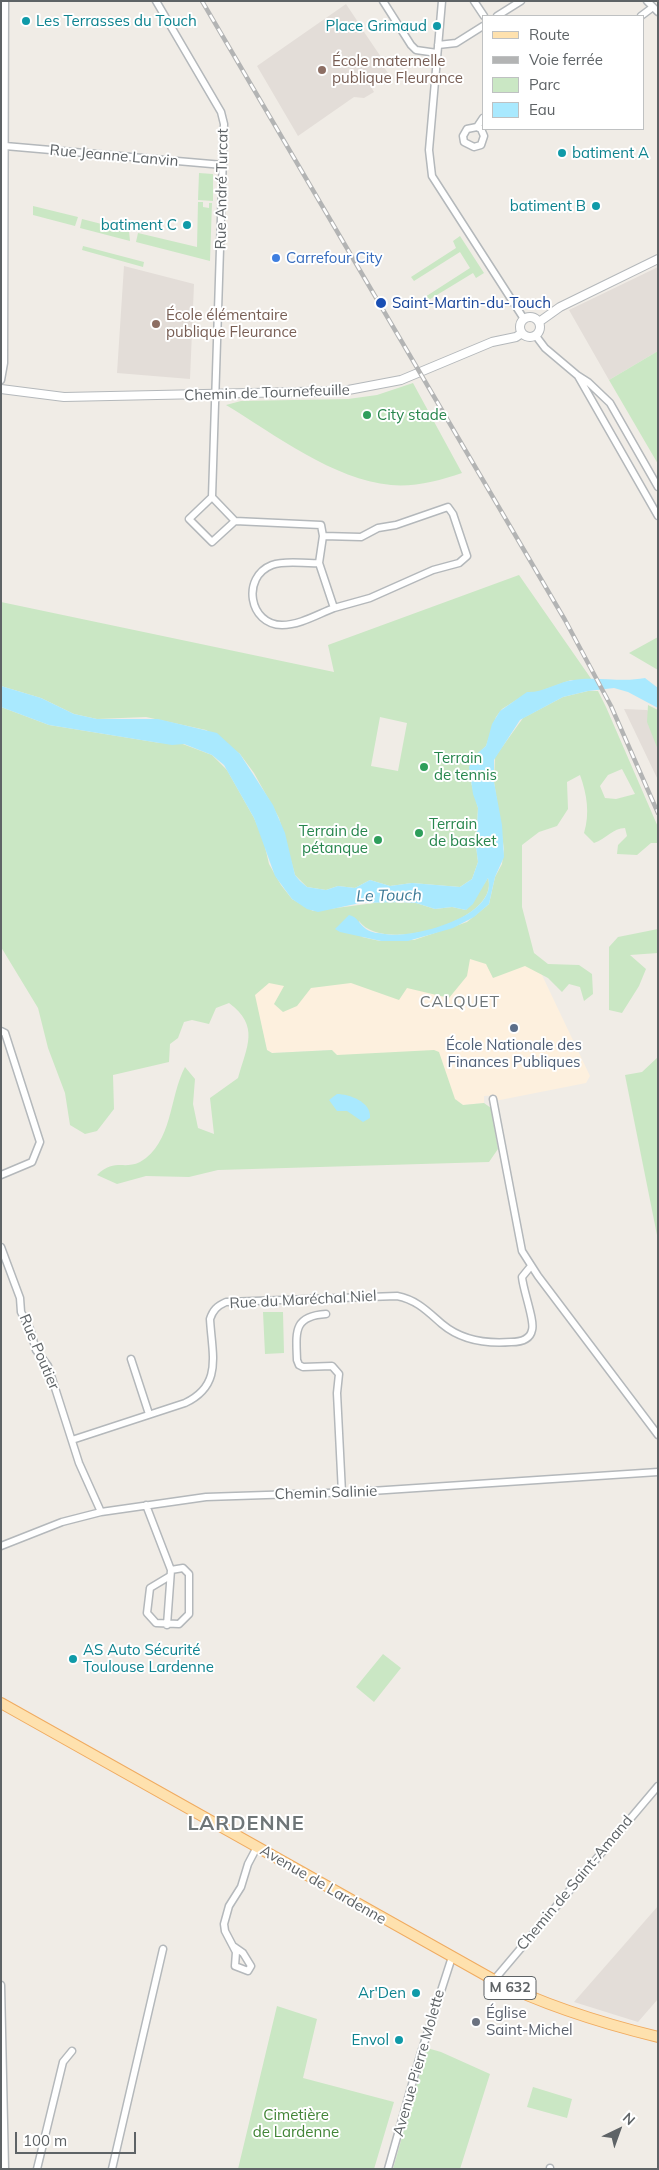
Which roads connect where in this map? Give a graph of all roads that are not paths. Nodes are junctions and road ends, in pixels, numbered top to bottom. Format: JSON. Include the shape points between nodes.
{"nodes":[{"id":1,"x":5,"y":1,"type":"edge"},
{"id":2,"x":156,"y":1,"type":"edge"},
{"id":3,"x":383,"y":1,"type":"edge"},
{"id":4,"x":442,"y":1,"type":"edge"},
{"id":5,"x":474,"y":1,"type":"edge"},
{"id":6,"x":521,"y":1,"type":"edge"},
{"id":7,"x":647,"y":1,"type":"edge"},
{"id":8,"x":655,"y":10,"type":"edge"},
{"id":9,"x":483,"y":15,"type":"edge"},
{"id":10,"x":499,"y":15,"type":"edge"},
{"id":11,"x":643,"y":15,"type":"edge"},
{"id":12,"x":482,"y":27,"type":"edge"},
{"id":13,"x":438,"y":45,"type":"junction"},
{"id":14,"x":437,"y":53,"type":"junction"},
{"id":15,"x":482,"y":119,"type":"edge"},
{"id":16,"x":476,"y":126,"type":"dead end"},
{"id":17,"x":5,"y":146,"type":"junction"},
{"id":18,"x":223,"y":165,"type":"junction"},
{"id":19,"x":658,"y":259,"type":"edge"},
{"id":20,"x":524,"y":319,"type":"junction"},
{"id":21,"x":539,"y":322,"type":"junction"},
{"id":22,"x":522,"y":333,"type":"junction"},
{"id":23,"x":536,"y":336,"type":"junction"},
{"id":24,"x":577,"y":376,"type":"junction"},
{"id":25,"x":1,"y":380,"type":"edge"},
{"id":26,"x":1,"y":389,"type":"edge"},
{"id":27,"x":217,"y":394,"type":"junction"},
{"id":28,"x":648,"y":470,"type":"junction"},
{"id":29,"x":635,"y":476,"type":"junction"},
{"id":30,"x":658,"y":487,"type":"edge"},
{"id":31,"x":212,"y":497,"type":"junction"},
{"id":32,"x":658,"y":516,"type":"edge"},
{"id":33,"x":235,"y":521,"type":"junction"},
{"id":34,"x":323,"y":536,"type":"junction"},
{"id":35,"x":319,"y":563,"type":"junction"},
{"id":36,"x":334,"y":608,"type":"junction"},
{"id":37,"x":1,"y":1031,"type":"edge"},
{"id":38,"x":493,"y":1099,"type":"dead end"},
{"id":39,"x":1,"y":1175,"type":"edge"},
{"id":40,"x":1,"y":1247,"type":"edge"},
{"id":41,"x":531,"y":1266,"type":"junction"},
{"id":42,"x":326,"y":1314,"type":"dead end"},
{"id":43,"x":131,"y":1359,"type":"dead end"},
{"id":44,"x":149,"y":1414,"type":"junction"},
{"id":45,"x":658,"y":1435,"type":"edge"},
{"id":46,"x":72,"y":1440,"type":"junction"},
{"id":47,"x":658,"y":1472,"type":"edge"},
{"id":48,"x":342,"y":1493,"type":"junction"},
{"id":49,"x":146,"y":1505,"type":"junction"},
{"id":50,"x":101,"y":1512,"type":"junction"},
{"id":51,"x":1,"y":1546,"type":"edge"},
{"id":52,"x":171,"y":1573,"type":"junction"},
{"id":53,"x":167,"y":1625,"type":"junction"},
{"id":54,"x":1,"y":1703,"type":"edge"},
{"id":55,"x":658,"y":1786,"type":"edge"},
{"id":56,"x":257,"y":1847,"type":"junction"},
{"id":57,"x":233,"y":1946,"type":"dead end"},
{"id":58,"x":163,"y":1949,"type":"dead end"},
{"id":59,"x":452,"y":1957,"type":"junction"},
{"id":60,"x":494,"y":1980,"type":"junction"},
{"id":61,"x":1,"y":1985,"type":"edge"},
{"id":62,"x":658,"y":2037,"type":"edge"},
{"id":63,"x":72,"y":2051,"type":"dead end"},
{"id":64,"x":2,"y":2100,"type":"edge"},
{"id":65,"x":5,"y":2169,"type":"edge"},
{"id":66,"x":37,"y":2169,"type":"edge"},
{"id":67,"x":112,"y":2169,"type":"edge"},
{"id":68,"x":388,"y":2169,"type":"edge"}],
"edges":[{"from":1,"to":17,"type":"street"},
{"from":2,"to":18,"type":"street","name":"Rue André Turcat","via":[[221,112],[224,124]]},
{"from":3,"to":14,"type":"street","via":[[411,46],[416,50]]},
{"from":4,"to":13,"type":"street"},
{"from":5,"to":9,"type":"street"},
{"from":6,"to":10,"type":"street"},
{"from":7,"to":8,"type":"street"},
{"from":8,"to":11,"type":"street"},
{"from":12,"to":13,"type":"street","via":[[456,43]]},
{"from":13,"to":14,"type":"street"},
{"from":14,"to":20,"type":"street","via":[[429,150],[432,176]]},
{"from":15,"to":16,"type":"street"},
{"from":17,"to":18,"type":"street","name":"Rue Jeanne Lanvin"},
{"from":17,"to":25,"type":"street","via":[[4,363]]},
{"from":18,"to":27,"type":"street","name":"Rue André Turcat"},
{"from":19,"to":21,"type":"street","via":[[560,307]]},
{"from":20,"to":21,"type":"street","via":[[532,318]]},
{"from":20,"to":22,"type":"street","via":[[520,326]]},
{"from":21,"to":23,"type":"street","via":[[540,330]]},
{"from":22,"to":23,"type":"street","via":[[528,337]]},
{"from":22,"to":27,"type":"street","name":"Chemin de Tournefeuille","via":[[492,342],[402,380],[378,386],[343,391]]},
{"from":23,"to":24,"type":"street"},
{"from":24,"to":28,"type":"street","via":[[610,403]]},
{"from":24,"to":29,"type":"street"},
{"from":26,"to":27,"type":"street","name":"Chemin de Tournefeuille","via":[[64,397]]},
{"from":27,"to":31,"type":"street","name":"Rue André Turcat"},
{"from":28,"to":29,"type":"street"},
{"from":28,"to":30,"type":"street"},
{"from":29,"to":32,"type":"street"},
{"from":31,"to":33,"type":"street"},
{"from":31,"to":33,"type":"street","via":[[189,520],[212,542]]},
{"from":33,"to":34,"type":"street","via":[[318,524],[323,528]]},
{"from":34,"to":35,"type":"street"},
{"from":34,"to":36,"type":"street","via":[[361,537],[378,528],[448,507],[466,552],[459,563],[433,570],[370,598]]},
{"from":35,"to":36,"type":"street"},
{"from":35,"to":36,"type":"street","via":[[279,563],[265,569],[253,586],[254,604],[263,618],[284,625]]},
{"from":37,"to":39,"type":"street","via":[[5,1033],[40,1142],[32,1162]]},
{"from":38,"to":41,"type":"street","via":[[522,1251]]},
{"from":40,"to":46,"type":"street","name":"Rue Poutier","via":[[20,1298],[21,1312],[36,1350],[48,1366]]},
{"from":41,"to":44,"type":"street","name":"Rue du Maréchal Niel","via":[[522,1277],[533,1327],[528,1338],[516,1342],[484,1342],[465,1337],[443,1325],[423,1306],[397,1296],[226,1302],[219,1305],[210,1319],[212,1372],[208,1384],[199,1396]]},
{"from":41,"to":45,"type":"street"},
{"from":42,"to":48,"type":"street","via":[[312,1315],[297,1328],[297,1360],[298,1365],[304,1367],[332,1366],[339,1374]]},
{"from":43,"to":44,"type":"street"},
{"from":44,"to":46,"type":"street","name":"Rue du Maréchal Niel"},
{"from":46,"to":50,"type":"street","name":"Rue Poutier"},
{"from":47,"to":48,"type":"street","name":"Chemin Salinie"},
{"from":48,"to":49,"type":"street","name":"Chemin Salinie","via":[[206,1497]]},
{"from":49,"to":50,"type":"street","name":"Chemin Salinie"},
{"from":49,"to":52,"type":"street"},
{"from":50,"to":51,"type":"street","name":"Chemin Salinie","via":[[62,1522]]},
{"from":52,"to":53,"type":"street"},
{"from":52,"to":53,"type":"street","via":[[152,1585],[148,1593],[149,1617],[156,1623]]},
{"from":52,"to":53,"type":"street","via":[[183,1568],[189,1574],[189,1614],[179,1624]]},
{"from":54,"to":56,"type":"main road","name":"Avenue de Lardenne","number":"M 632"},
{"from":55,"to":60,"type":"street","name":"Chemin de Saint-Amand"},
{"from":56,"to":57,"type":"street","via":[[224,1924]]},
{"from":56,"to":59,"type":"main road","name":"Avenue de Lardenne","number":"M 632"},
{"from":58,"to":67,"type":"street"},
{"from":59,"to":60,"type":"main road","name":"Avenue de Lardenne","number":"M 632"},
{"from":59,"to":68,"type":"street","name":"Avenue Pierre Molette"},
{"from":60,"to":62,"type":"main road","name":"Avenue de Lardenne","number":"M 632","via":[[572,2012]]},
{"from":61,"to":64,"type":"street"},
{"from":63,"to":66,"type":"street","via":[[63,2062]]},
{"from":64,"to":65,"type":"street"}]}
